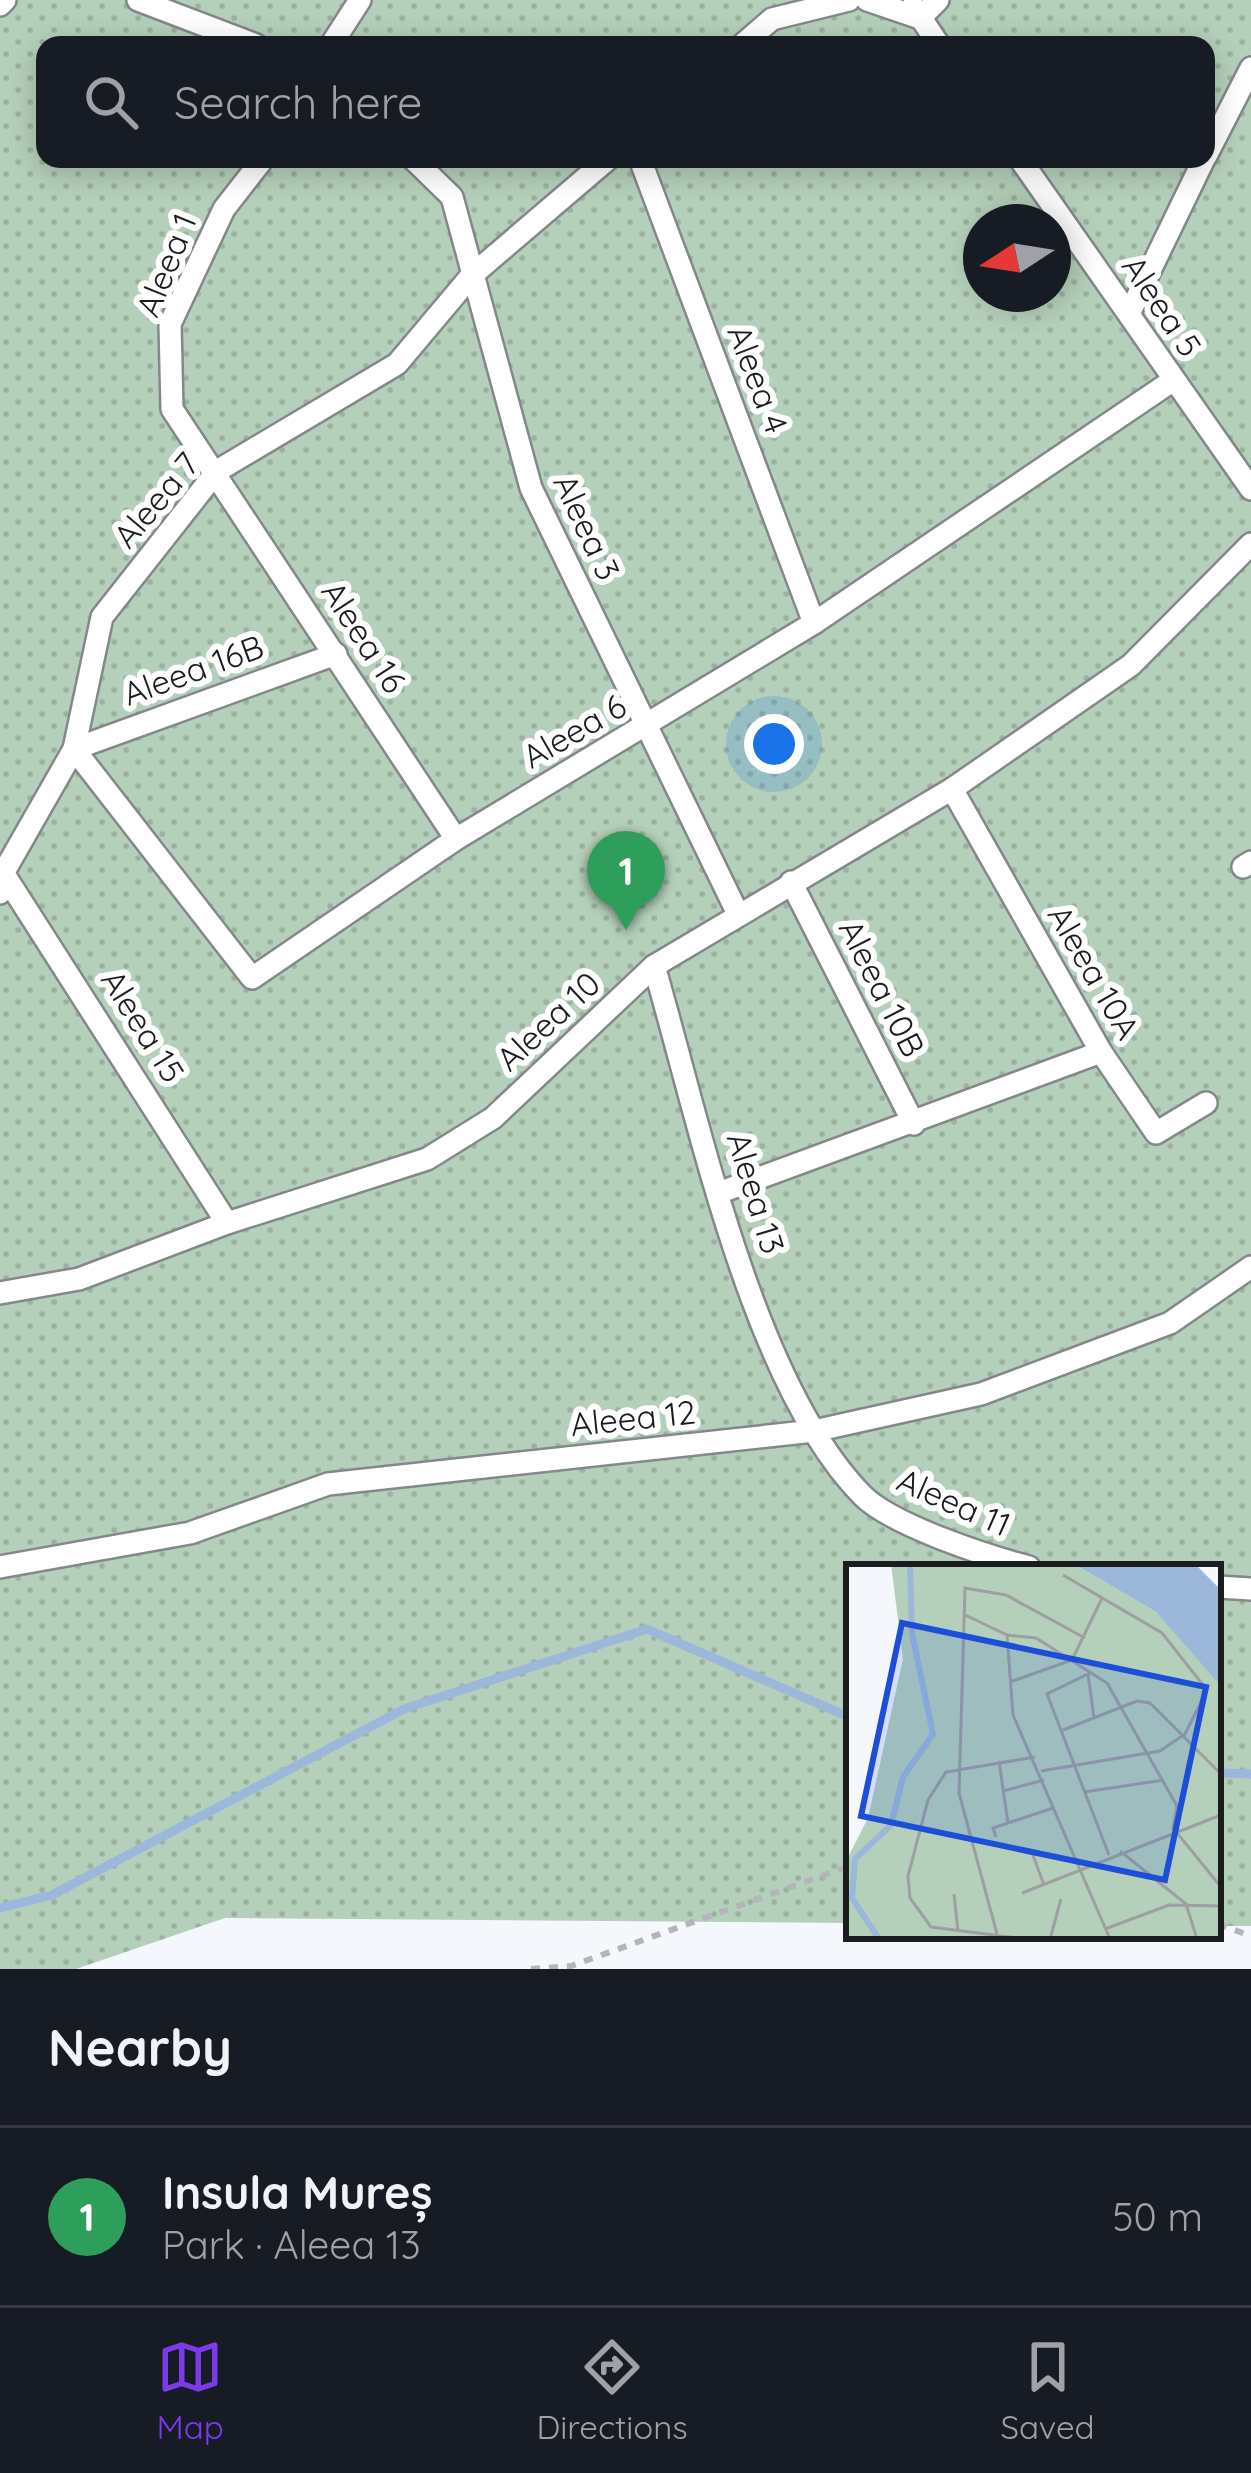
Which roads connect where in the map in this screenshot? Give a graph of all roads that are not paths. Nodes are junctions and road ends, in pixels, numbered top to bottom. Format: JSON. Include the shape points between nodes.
{"nodes":[{"id":1,"x":138,"y":0,"type":"edge"},
{"id":2,"x":360,"y":0,"type":"edge"},
{"id":3,"x":849,"y":0,"type":"edge"},
{"id":4,"x":867,"y":0,"type":"edge"},
{"id":5,"x":938,"y":0,"type":"edge"},
{"id":6,"x":915,"y":9,"type":"edge"},
{"id":7,"x":232,"y":36,"type":"edge"},
{"id":8,"x":337,"y":36,"type":"edge"},
{"id":9,"x":753,"y":36,"type":"edge"},
{"id":10,"x":933,"y":36,"type":"edge"},
{"id":11,"x":1251,"y":68,"type":"edge"},
{"id":12,"x":1215,"y":138,"type":"edge"},
{"id":13,"x":256,"y":168,"type":"edge"},
{"id":14,"x":422,"y":168,"type":"edge"},
{"id":15,"x":597,"y":168,"type":"edge"},
{"id":16,"x":643,"y":168,"type":"edge"},
{"id":17,"x":1025,"y":168,"type":"edge"},
{"id":18,"x":1200,"y":168,"type":"edge"},
{"id":19,"x":471,"y":276,"type":"junction"},
{"id":20,"x":1129,"y":314,"type":"junction"},
{"id":21,"x":1172,"y":381,"type":"junction"},
{"id":22,"x":172,"y":409,"type":"joint"},
{"id":23,"x":218,"y":471,"type":"junction"},
{"id":24,"x":1251,"y":489,"type":"edge"},
{"id":25,"x":1251,"y":544,"type":"edge"},
{"id":26,"x":814,"y":623,"type":"junction"},
{"id":27,"x":336,"y":654,"type":"junction"},
{"id":28,"x":645,"y":728,"type":"junction"},
{"id":29,"x":74,"y":749,"type":"junction"},
{"id":30,"x":952,"y":789,"type":"junction"},
{"id":31,"x":456,"y":839,"type":"junction"},
{"id":32,"x":2,"y":877,"type":"edge"},
{"id":33,"x":790,"y":882,"type":"junction"},
{"id":34,"x":738,"y":914,"type":"junction"},
{"id":35,"x":654,"y":966,"type":"junction"},
{"id":36,"x":1101,"y":1052,"type":"junction"},
{"id":37,"x":1206,"y":1102,"type":"dead end"},
{"id":38,"x":914,"y":1124,"type":"junction"},
{"id":39,"x":721,"y":1192,"type":"junction"},
{"id":40,"x":227,"y":1222,"type":"junction"},
{"id":41,"x":1251,"y":1267,"type":"edge"},
{"id":42,"x":0,"y":1293,"type":"edge"},
{"id":43,"x":814,"y":1431,"type":"junction"},
{"id":44,"x":1017,"y":1564,"type":"edge"},
{"id":45,"x":0,"y":1568,"type":"edge"},
{"id":46,"x":1221,"y":1587,"type":"edge"},
{"id":47,"x":1251,"y":1589,"type":"edge"}],
"edges":[{"from":1,"to":7,"type":"street"},
{"from":2,"to":8,"type":"street"},
{"from":3,"to":9,"type":"street","via":[[772,20]]},
{"from":4,"to":6,"type":"street"},
{"from":5,"to":6,"type":"street"},
{"from":6,"to":10,"type":"street"},
{"from":11,"to":12,"type":"street"},
{"from":13,"to":22,"type":"street","name":"Aleea 1","via":[[224,209],[170,324]]},
{"from":14,"to":19,"type":"street","name":"Aleea 3","via":[[452,197]]},
{"from":15,"to":19,"type":"street","name":"Aleea 7"},
{"from":16,"to":26,"type":"street","name":"Aleea 4"},
{"from":17,"to":20,"type":"street","name":"Aleea 5"},
{"from":18,"to":20,"type":"street"},
{"from":19,"to":23,"type":"street","name":"Aleea 7","via":[[398,364]]},
{"from":19,"to":28,"type":"street","name":"Aleea 3","via":[[531,488]]},
{"from":20,"to":21,"type":"street","name":"Aleea 5"},
{"from":21,"to":24,"type":"street","name":"Aleea 5"},
{"from":21,"to":26,"type":"street","name":"Aleea 6"},
{"from":22,"to":23,"type":"street","name":"Aleea 16"},
{"from":23,"to":27,"type":"street","name":"Aleea 16"},
{"from":23,"to":29,"type":"street","name":"Aleea 7","via":[[102,617]]},
{"from":25,"to":30,"type":"street","name":"Aleea 10","via":[[1131,665]]},
{"from":26,"to":28,"type":"street","name":"Aleea 6"},
{"from":27,"to":29,"type":"street","name":"Aleea 16B"},
{"from":27,"to":31,"type":"street","name":"Aleea 16"},
{"from":28,"to":31,"type":"street","name":"Aleea 6"},
{"from":28,"to":34,"type":"street","name":"Aleea 3"},
{"from":29,"to":31,"type":"street","name":"Aleea 6","via":[[252,978]]},
{"from":29,"to":32,"type":"street","name":"Aleea 7"},
{"from":30,"to":33,"type":"street","name":"Aleea 10"},
{"from":30,"to":36,"type":"street","name":"Aleea 10A"},
{"from":32,"to":40,"type":"street","name":"Aleea 15"},
{"from":33,"to":34,"type":"street","name":"Aleea 10"},
{"from":33,"to":38,"type":"street","name":"Aleea 10B"},
{"from":34,"to":35,"type":"street","name":"Aleea 10"},
{"from":35,"to":39,"type":"street","name":"Aleea 13"},
{"from":35,"to":40,"type":"street","name":"Aleea 10","via":[[493,1118],[427,1159]]},
{"from":36,"to":37,"type":"street","name":"Aleea 10A","via":[[1156,1133]]},
{"from":36,"to":38,"type":"street"},
{"from":38,"to":39,"type":"street"},
{"from":39,"to":43,"type":"street","name":"Aleea 13","via":[[761,1326]]},
{"from":40,"to":42,"type":"street","name":"Aleea 10","via":[[79,1279]]},
{"from":41,"to":43,"type":"street","name":"Aleea 12","via":[[1170,1322],[981,1394]]},
{"from":43,"to":44,"type":"street","name":"Aleea 11","via":[[866,1499],[971,1552]]},
{"from":43,"to":45,"type":"street","name":"Aleea 12","via":[[328,1484],[190,1533]]},
{"from":46,"to":47,"type":"street"}]}
